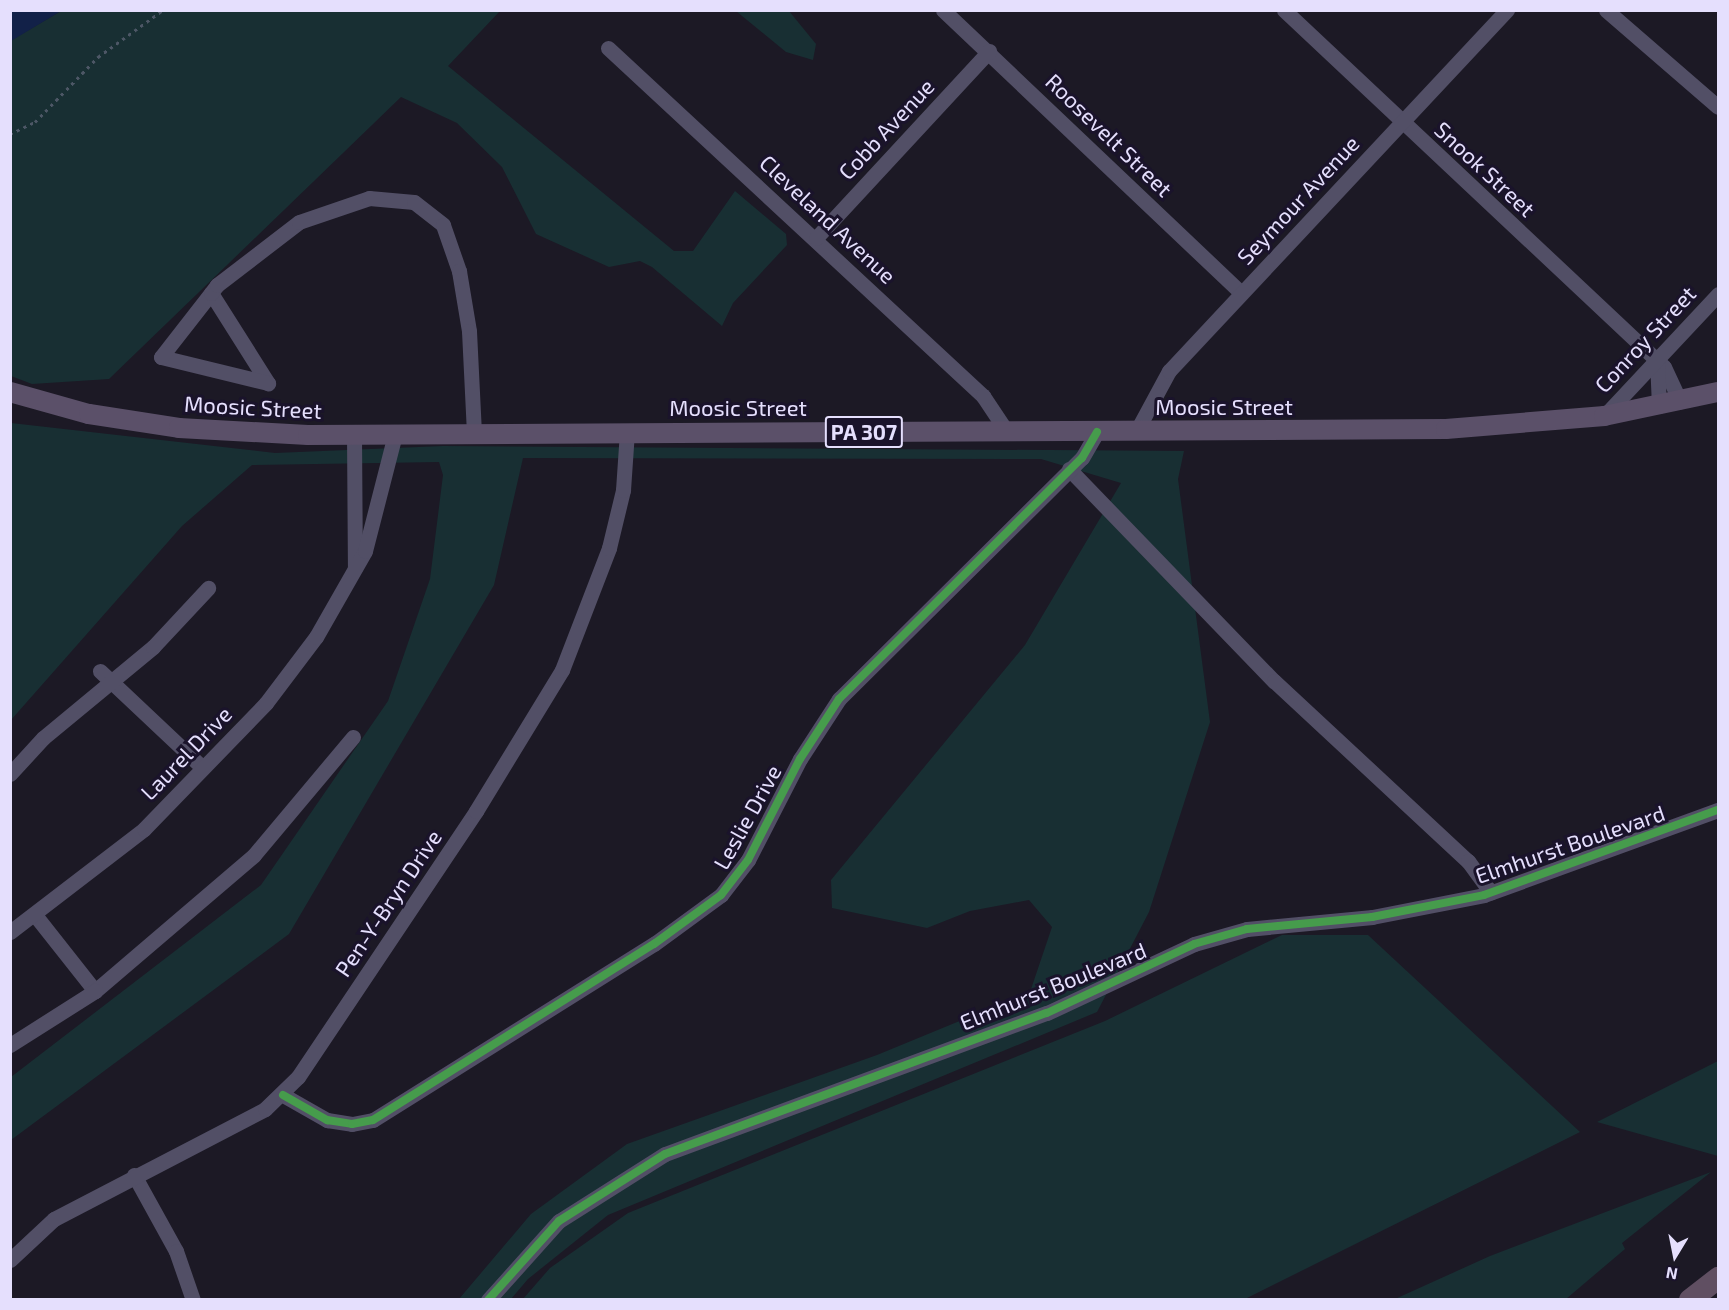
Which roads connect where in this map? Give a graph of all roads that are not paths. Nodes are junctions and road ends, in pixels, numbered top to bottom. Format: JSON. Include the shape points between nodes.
{"nodes":[{"id":1,"x":943,"y":10,"type":"edge"},
{"id":2,"x":1284,"y":10,"type":"edge"},
{"id":3,"x":1507,"y":10,"type":"edge"},
{"id":4,"x":1605,"y":10,"type":"edge"},
{"id":5,"x":608,"y":48,"type":"dead end"},
{"id":6,"x":989,"y":51,"type":"junction"},
{"id":7,"x":1719,"y":107,"type":"edge"},
{"id":8,"x":1402,"y":122,"type":"junction"},
{"id":9,"x":816,"y":238,"type":"junction"},
{"id":10,"x":211,"y":293,"type":"junction"},
{"id":11,"x":1241,"y":293,"type":"junction"},
{"id":12,"x":1719,"y":294,"type":"edge"},
{"id":13,"x":1657,"y":360,"type":"junction"},
{"id":14,"x":10,"y":392,"type":"edge"},
{"id":15,"x":1719,"y":392,"type":"edge"},
{"id":16,"x":1680,"y":402,"type":"junction"},
{"id":17,"x":1659,"y":406,"type":"junction"},
{"id":18,"x":1604,"y":416,"type":"junction"},
{"id":19,"x":627,"y":432,"type":"junction"},
{"id":20,"x":1007,"y":432,"type":"junction"},
{"id":21,"x":1097,"y":432,"type":"junction"},
{"id":22,"x":1136,"y":432,"type":"junction"},
{"id":23,"x":354,"y":434,"type":"junction"},
{"id":24,"x":395,"y":434,"type":"junction"},
{"id":25,"x":474,"y":434,"type":"junction"},
{"id":26,"x":1069,"y":469,"type":"junction"},
{"id":27,"x":354,"y":568,"type":"junction"},
{"id":28,"x":208,"y":588,"type":"dead end"},
{"id":29,"x":105,"y":676,"type":"junction"},
{"id":30,"x":353,"y":737,"type":"dead end"},
{"id":31,"x":203,"y":768,"type":"junction"},
{"id":32,"x":10,"y":774,"type":"edge"},
{"id":33,"x":1719,"y":810,"type":"edge"},
{"id":34,"x":1491,"y":893,"type":"junction"},
{"id":35,"x":35,"y":915,"type":"junction"},
{"id":36,"x":10,"y":932,"type":"edge"},
{"id":37,"x":95,"y":991,"type":"junction"},
{"id":38,"x":10,"y":1045,"type":"edge"},
{"id":39,"x":283,"y":1095,"type":"junction"},
{"id":40,"x":134,"y":1175,"type":"junction"},
{"id":41,"x":10,"y":1260,"type":"edge"},
{"id":42,"x":1719,"y":1278,"type":"edge"},
{"id":43,"x":193,"y":1299,"type":"edge"},
{"id":44,"x":488,"y":1299,"type":"edge"},
{"id":45,"x":1690,"y":1299,"type":"edge"}],
"edges":[{"from":1,"to":6,"type":"street","name":"Roosevelt Street"},
{"from":2,"to":8,"type":"street","name":"Snook Street"},
{"from":3,"to":8,"type":"street","name":"Seymour Avenue"},
{"from":4,"to":7,"type":"street"},
{"from":5,"to":9,"type":"street","name":"Cleveland Avenue"},
{"from":6,"to":9,"type":"street","name":"Cobb Avenue"},
{"from":6,"to":11,"type":"street","name":"Roosevelt Street"},
{"from":8,"to":11,"type":"street","name":"Seymour Avenue"},
{"from":8,"to":13,"type":"street","name":"Snook Street"},
{"from":9,"to":20,"type":"street","name":"Cleveland Avenue","via":[[983,396]]},
{"from":10,"to":10,"type":"street","via":[[160,357],[268,383],[230,323]]},
{"from":10,"to":25,"type":"street","via":[[299,222],[369,198],[414,202],[442,225],[459,272],[469,331]]},
{"from":11,"to":22,"type":"street","name":"Seymour Avenue","via":[[1169,371]]},
{"from":12,"to":13,"type":"street","name":"Conroy Street"},
{"from":13,"to":16,"type":"street","name":"Snook Street"},
{"from":13,"to":17,"type":"street"},
{"from":13,"to":18,"type":"street","name":"Conroy Street"},
{"from":14,"to":23,"type":"main road","name":"Moosic Street","number":"PA 307","via":[[89,414],[179,428]]},
{"from":15,"to":16,"type":"main road","name":"Moosic Street","number":"PA 307"},
{"from":16,"to":17,"type":"main road","name":"Moosic Street","number":"PA 307"},
{"from":17,"to":18,"type":"main road","name":"Moosic Street","number":"PA 307"},
{"from":18,"to":22,"type":"main road","name":"Moosic Street","number":"PA 307","via":[[1456,429]]},
{"from":19,"to":20,"type":"main road","name":"Moosic Street","number":"PA 307"},
{"from":19,"to":25,"type":"main road","name":"Moosic Street","number":"PA 307"},
{"from":19,"to":39,"type":"street","name":"Pen-Y-Bryn Drive","via":[[623,490],[609,548],[562,670],[445,859]]},
{"from":20,"to":21,"type":"main road","name":"Moosic Street","number":"PA 307"},
{"from":21,"to":22,"type":"main road","name":"Moosic Street","number":"PA 307"},
{"from":21,"to":26,"type":"street","name":"Leslie Drive"},
{"from":23,"to":24,"type":"main road","name":"Moosic Street","number":"PA 307"},
{"from":23,"to":27,"type":"street"},
{"from":24,"to":25,"type":"main road","name":"Moosic Street","number":"PA 307"},
{"from":24,"to":27,"type":"street","name":"Laurel Drive","via":[[365,551]]},
{"from":26,"to":34,"type":"street","via":[[1274,681],[1468,861]]},
{"from":26,"to":39,"type":"street","name":"Leslie Drive","via":[[839,699],[805,750],[748,860],[721,895],[645,950],[373,1120],[352,1124],[327,1120]]},
{"from":27,"to":31,"type":"street","name":"Laurel Drive","via":[[316,637],[266,703]]},
{"from":28,"to":29,"type":"street","via":[[153,646]]},
{"from":29,"to":31,"type":"street"},
{"from":29,"to":32,"type":"street"},
{"from":30,"to":37,"type":"street","via":[[254,855]]},
{"from":31,"to":35,"type":"street","name":"Laurel Drive","via":[[144,829]]},
{"from":33,"to":34,"type":"street","name":"Elmhurst Boulevard"},
{"from":34,"to":44,"type":"street","name":"Elmhurst Boulevard","via":[[1372,917],[1247,929],[1194,944],[1047,1013],[664,1154],[560,1221]]},
{"from":35,"to":36,"type":"street","name":"Laurel Drive"},
{"from":35,"to":37,"type":"street"},
{"from":37,"to":38,"type":"street"},
{"from":39,"to":40,"type":"street","name":"Pen-Y-Bryn Drive","via":[[265,1110]]},
{"from":40,"to":41,"type":"street","name":"Pen-Y-Bryn Drive","via":[[54,1219]]},
{"from":40,"to":43,"type":"street","via":[[176,1251]]},
{"from":42,"to":45,"type":"highway"}]}
